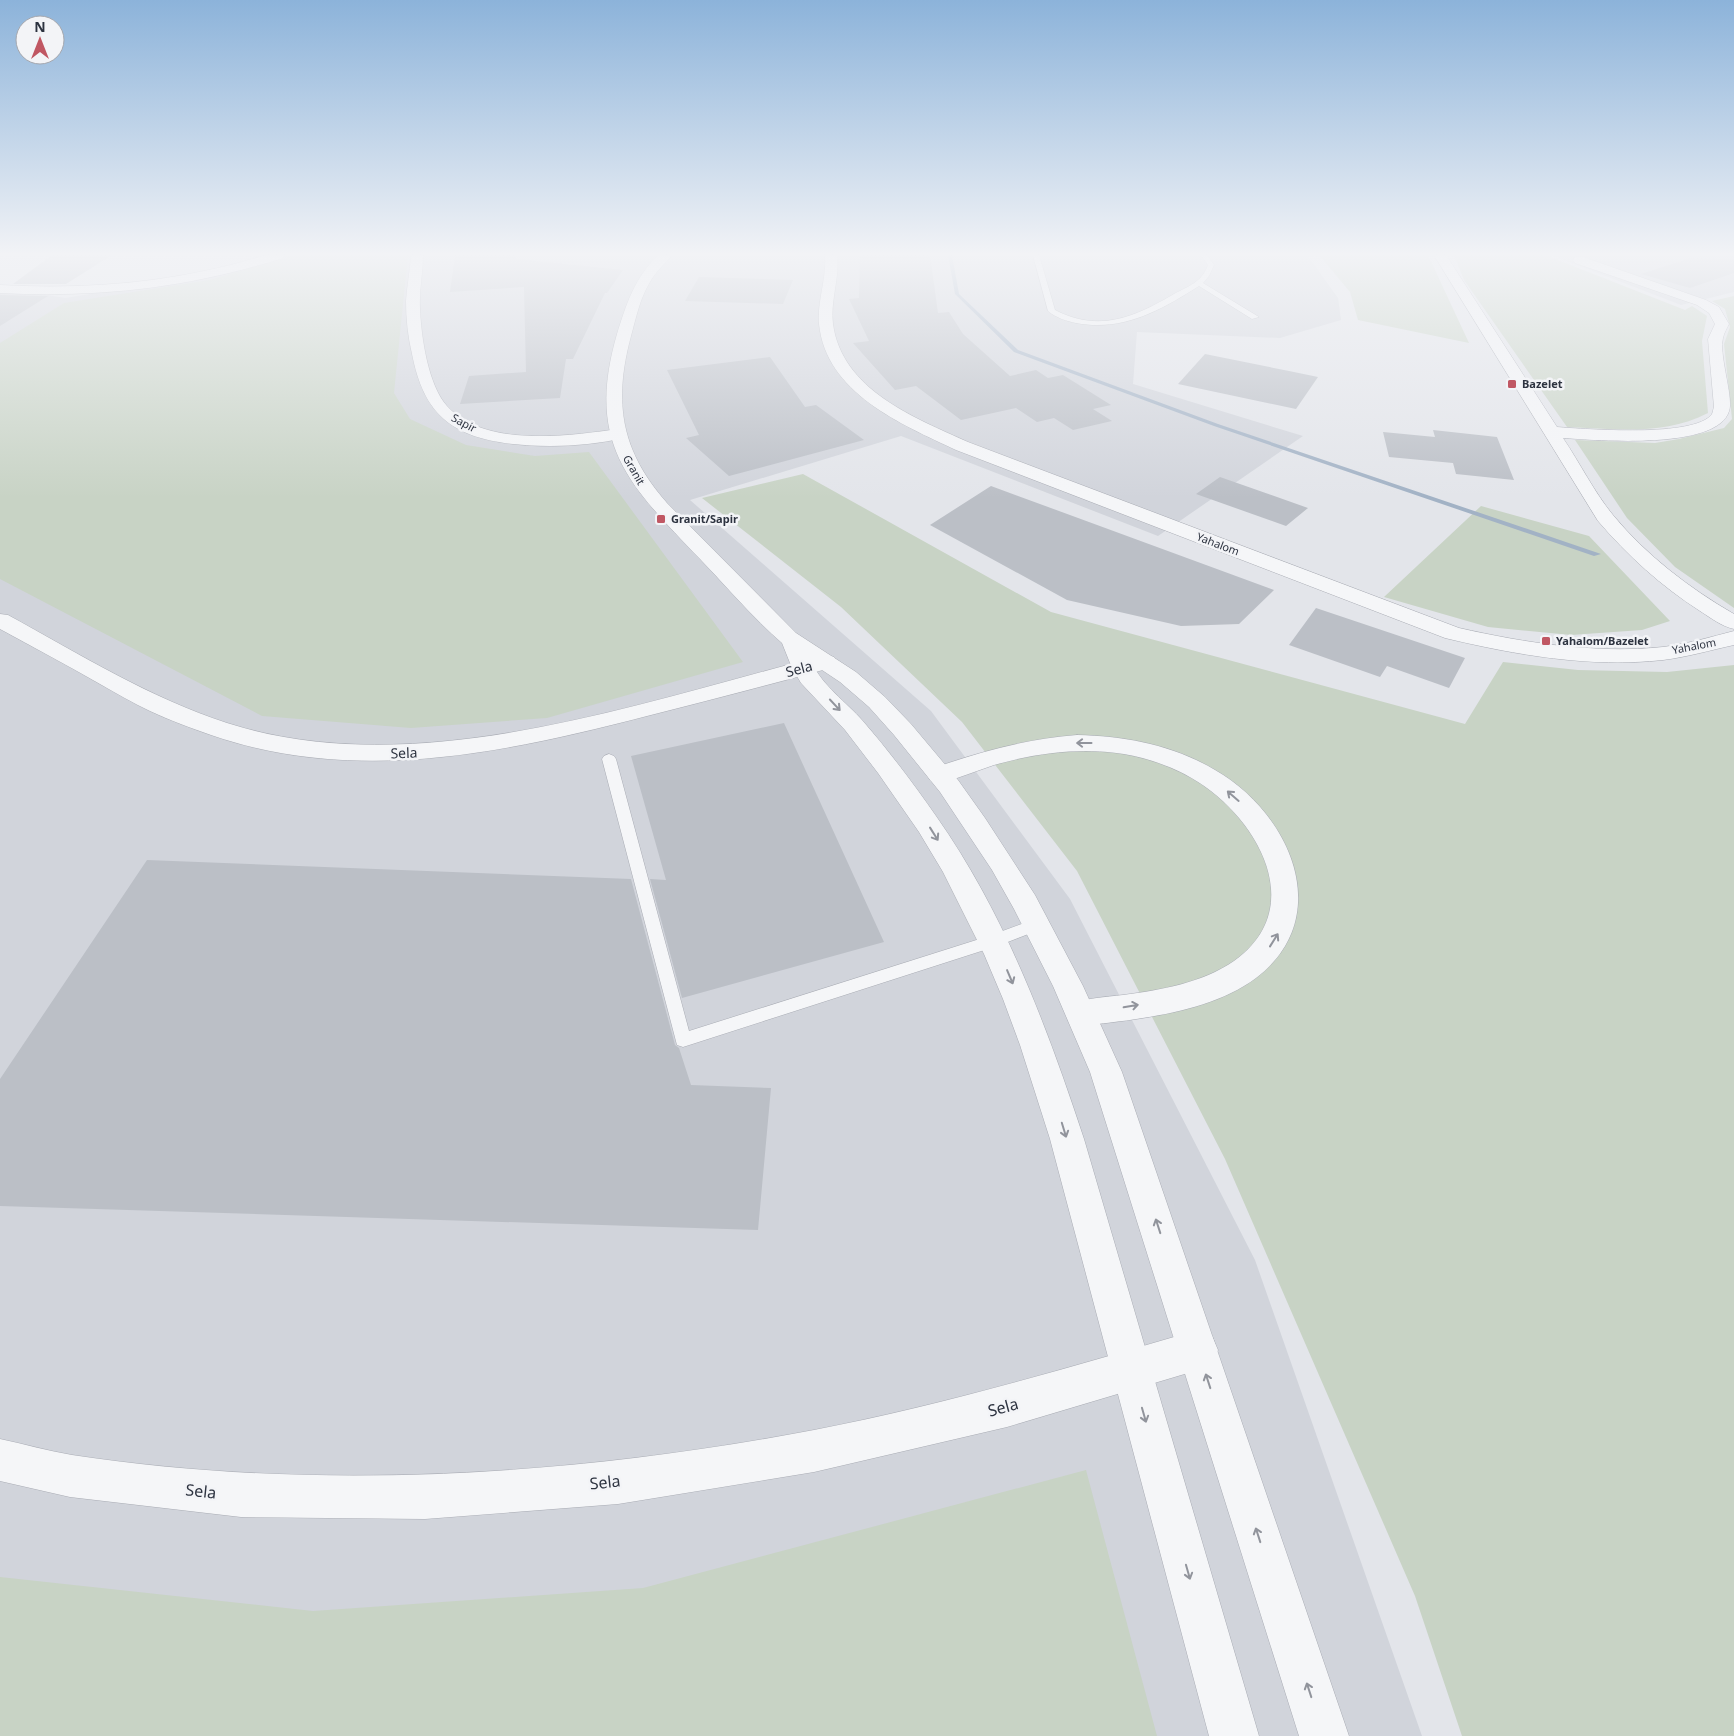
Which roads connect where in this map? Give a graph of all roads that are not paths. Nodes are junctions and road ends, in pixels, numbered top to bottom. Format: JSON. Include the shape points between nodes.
{"nodes":[{"id":1,"x":416,"y":336,"type":"edge"},
{"id":2,"x":624,"y":336,"type":"edge"},
{"id":3,"x":829,"y":336,"type":"edge"},
{"id":4,"x":1490,"y":336,"type":"edge"},
{"id":5,"x":1717,"y":336,"type":"edge"},
{"id":6,"x":1550,"y":432,"type":"junction"},
{"id":7,"x":618,"y":434,"type":"junction"},
{"id":8,"x":0,"y":620,"type":"edge"},
{"id":9,"x":1734,"y":623,"type":"edge"},
{"id":10,"x":1734,"y":638,"type":"edge"},
{"id":11,"x":807,"y":657,"type":"junction"},
{"id":12,"x":609,"y":759,"type":"dead end"},
{"id":13,"x":940,"y":775,"type":"junction"},
{"id":14,"x":1038,"y":924,"type":"junction"},
{"id":15,"x":994,"y":941,"type":"junction"},
{"id":16,"x":1082,"y":1013,"type":"junction"},
{"id":17,"x":1198,"y":1350,"type":"junction"},
{"id":18,"x":1131,"y":1368,"type":"junction"},
{"id":19,"x":0,"y":1460,"type":"edge"},
{"id":20,"x":1234,"y":1736,"type":"edge"},
{"id":21,"x":1324,"y":1736,"type":"edge"}],
"edges":[{"from":1,"to":7,"type":"street","name":"Sapir","via":[[434,397],[453,419],[485,434],[525,440]]},
{"from":2,"to":7,"type":"street","name":"Granit","via":[[613,396]]},
{"from":3,"to":10,"type":"street","name":"Yahalom","via":[[832,351],[841,367],[878,401],[908,420],[962,446],[1453,633],[1497,644],[1558,653],[1656,654]]},
{"from":4,"to":6,"type":"street"},
{"from":5,"to":6,"type":"street","via":[[1722,407],[1719,417],[1706,426],[1684,432],[1621,435]]},
{"from":6,"to":9,"type":"street","via":[[1593,500],[1636,552],[1683,591]]},
{"from":7,"to":11,"type":"street","name":"Granit","via":[[628,461],[648,493]]},
{"from":8,"to":11,"type":"street","name":"Sela","via":[[184,718],[245,738],[279,745],[359,754],[454,750],[562,731]]},
{"from":11,"to":13,"type":"street","via":[[861,687]]},
{"from":11,"to":15,"type":"street","one_way":true,"via":[[814,683],[901,785],[954,866]]},
{"from":12,"to":15,"type":"lane","via":[[683,1040]]},
{"from":13,"to":14,"type":"street","via":[[1003,863]]},
{"from":16,"to":13,"type":"street","one_way":true,"via":[[1137,1005],[1218,984],[1245,969],[1267,951],[1281,928],[1286,901],[1282,871],[1268,836],[1245,806],[1218,783],[1157,753],[1123,746],[1061,744],[1016,750]]},
{"from":14,"to":15,"type":"lane"},
{"from":14,"to":16,"type":"street"},
{"from":15,"to":18,"type":"street","one_way":true,"via":[[1048,1076]]},
{"from":17,"to":16,"type":"street","one_way":true,"via":[[1122,1117]]},
{"from":17,"to":18,"type":"street","name":"Sela"},
{"from":21,"to":17,"type":"street","one_way":true},
{"from":18,"to":19,"type":"street","name":"Sela","via":[[1007,1406],[814,1451],[618,1482],[426,1497],[241,1495],[70,1476]]},
{"from":18,"to":20,"type":"street","one_way":true}]}
